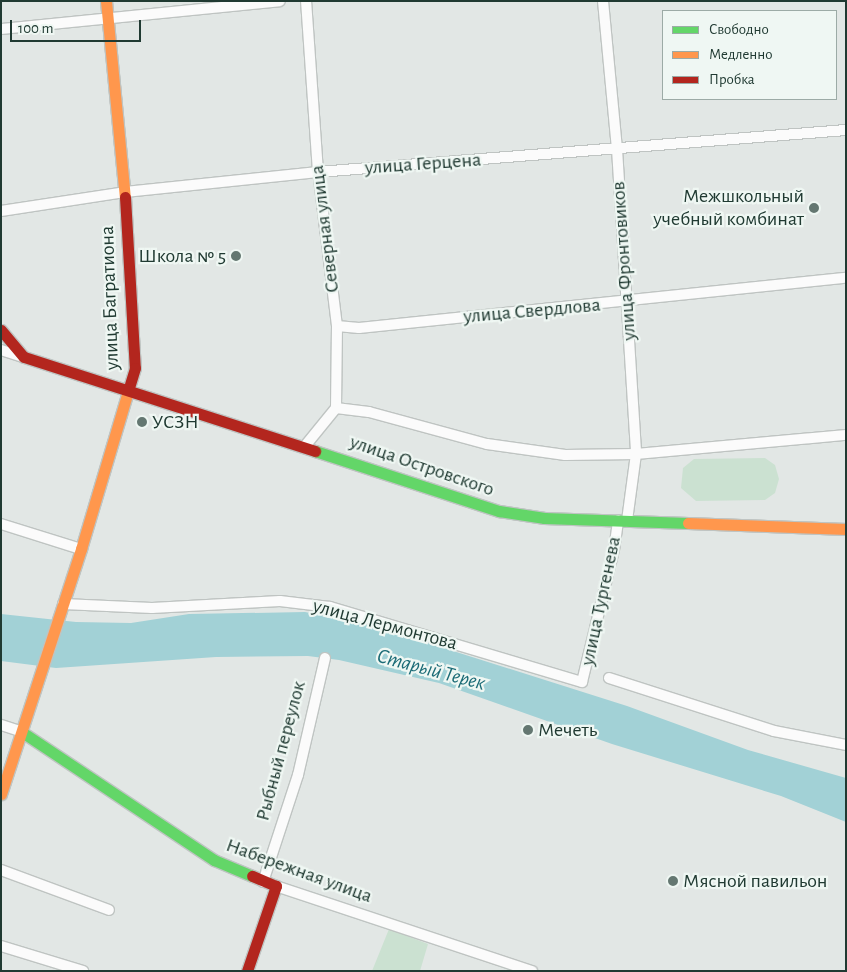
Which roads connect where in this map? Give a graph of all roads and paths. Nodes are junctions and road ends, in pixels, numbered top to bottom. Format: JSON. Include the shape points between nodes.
{"nodes":[{"id":1,"x":106,"y":1,"type":"edge"},
{"id":2,"x":280,"y":1,"type":"edge"},
{"id":3,"x":306,"y":1,"type":"edge"},
{"id":4,"x":603,"y":1,"type":"edge"},
{"id":5,"x":108,"y":20,"type":"junction"},
{"id":6,"x":1,"y":29,"type":"edge"},
{"id":7,"x":846,"y":130,"type":"edge"},
{"id":8,"x":617,"y":149,"type":"junction"},
{"id":9,"x":318,"y":172,"type":"junction"},
{"id":10,"x":125,"y":192,"type":"junction"},
{"id":11,"x":1,"y":211,"type":"edge"},
{"id":12,"x":846,"y":278,"type":"edge"},
{"id":13,"x":627,"y":303,"type":"junction"},
{"id":14,"x":337,"y":326,"type":"junction"},
{"id":15,"x":1,"y":330,"type":"edge"},
{"id":16,"x":1,"y":350,"type":"edge"},
{"id":17,"x":24,"y":357,"type":"junction"},
{"id":18,"x":128,"y":390,"type":"junction"},
{"id":19,"x":336,"y":408,"type":"junction"},
{"id":20,"x":846,"y":435,"type":"edge"},
{"id":21,"x":305,"y":446,"type":"junction"},
{"id":22,"x":636,"y":454,"type":"junction"},
{"id":23,"x":622,"y":521,"type":"junction"},
{"id":24,"x":1,"y":524,"type":"edge"},
{"id":25,"x":846,"y":530,"type":"edge"},
{"id":26,"x":81,"y":549,"type":"junction"},
{"id":27,"x":62,"y":609,"type":"junction"},
{"id":28,"x":325,"y":658,"type":"dead end"},
{"id":29,"x":609,"y":678,"type":"dead end"},
{"id":30,"x":582,"y":682,"type":"joint"},
{"id":31,"x":1,"y":725,"type":"edge"},
{"id":32,"x":22,"y":732,"type":"junction"},
{"id":33,"x":846,"y":745,"type":"edge"},
{"id":34,"x":1,"y":794,"type":"edge"},
{"id":35,"x":1,"y":870,"type":"edge"},
{"id":36,"x":263,"y":882,"type":"junction"},
{"id":37,"x":276,"y":886,"type":"junction"},
{"id":38,"x":109,"y":910,"type":"dead end"},
{"id":39,"x":1,"y":946,"type":"edge"},
{"id":40,"x":83,"y":971,"type":"edge"},
{"id":41,"x":247,"y":971,"type":"edge"},
{"id":42,"x":532,"y":971,"type":"edge"}],
"edges":[{"from":1,"to":5,"type":"street","name":"улица Багратиона"},
{"from":2,"to":5,"type":"street"},
{"from":3,"to":9,"type":"street","name":"Северная улица"},
{"from":4,"to":8,"type":"street","name":"улица Фронтовиков"},
{"from":5,"to":6,"type":"street"},
{"from":5,"to":10,"type":"street","name":"улица Багратиона"},
{"from":7,"to":8,"type":"street","name":"улица Герцена"},
{"from":8,"to":9,"type":"street","name":"улица Герцена"},
{"from":8,"to":13,"type":"street","name":"улица Фронтовиков"},
{"from":9,"to":10,"type":"street","name":"улица Герцена"},
{"from":9,"to":14,"type":"street","name":"Северная улица"},
{"from":10,"to":11,"type":"street","name":"улица Герцена"},
{"from":10,"to":18,"type":"street","name":"улица Багратиона","via":[[135,368]]},
{"from":12,"to":13,"type":"street","name":"улица Свердлова"},
{"from":13,"to":14,"type":"street","name":"улица Свердлова","via":[[359,328]]},
{"from":13,"to":22,"type":"street","name":"улица Фронтовиков"},
{"from":14,"to":19,"type":"street","name":"Северная улица"},
{"from":15,"to":17,"type":"street"},
{"from":16,"to":17,"type":"street","name":"улица Островского"},
{"from":17,"to":18,"type":"street","name":"улица Островского"},
{"from":18,"to":21,"type":"street","name":"улица Островского"},
{"from":18,"to":26,"type":"street","name":"улица Багратиона"},
{"from":19,"to":21,"type":"street"},
{"from":19,"to":22,"type":"street","name":"улица Островского","via":[[369,412],[487,444],[565,455]]},
{"from":20,"to":22,"type":"street","name":"улица Островского"},
{"from":21,"to":23,"type":"street","name":"улица Островского","via":[[499,512],[523,517]]},
{"from":22,"to":23,"type":"street","name":"улица Фронтовиков"},
{"from":23,"to":25,"type":"street","name":"улица Островского"},
{"from":23,"to":30,"type":"street","name":"улица Тургенева"},
{"from":24,"to":26,"type":"street"},
{"from":26,"to":27,"type":"street","name":"улица Багратиона"},
{"from":27,"to":30,"type":"street","name":"улица Лермонтова","via":[[280,601],[330,607]]},
{"from":27,"to":32,"type":"street","name":"улица Багратиона"},
{"from":28,"to":36,"type":"street","name":"Рыбный переулок","via":[[298,775]]},
{"from":29,"to":33,"type":"street","via":[[774,731]]},
{"from":31,"to":32,"type":"street"},
{"from":32,"to":34,"type":"street"},
{"from":32,"to":36,"type":"street","name":"Набережная улица","via":[[214,860]]},
{"from":35,"to":38,"type":"street"},
{"from":36,"to":37,"type":"street","name":"Набережная улица"},
{"from":37,"to":41,"type":"street"},
{"from":37,"to":42,"type":"street","name":"Набережная улица"},
{"from":39,"to":40,"type":"street"}]}
